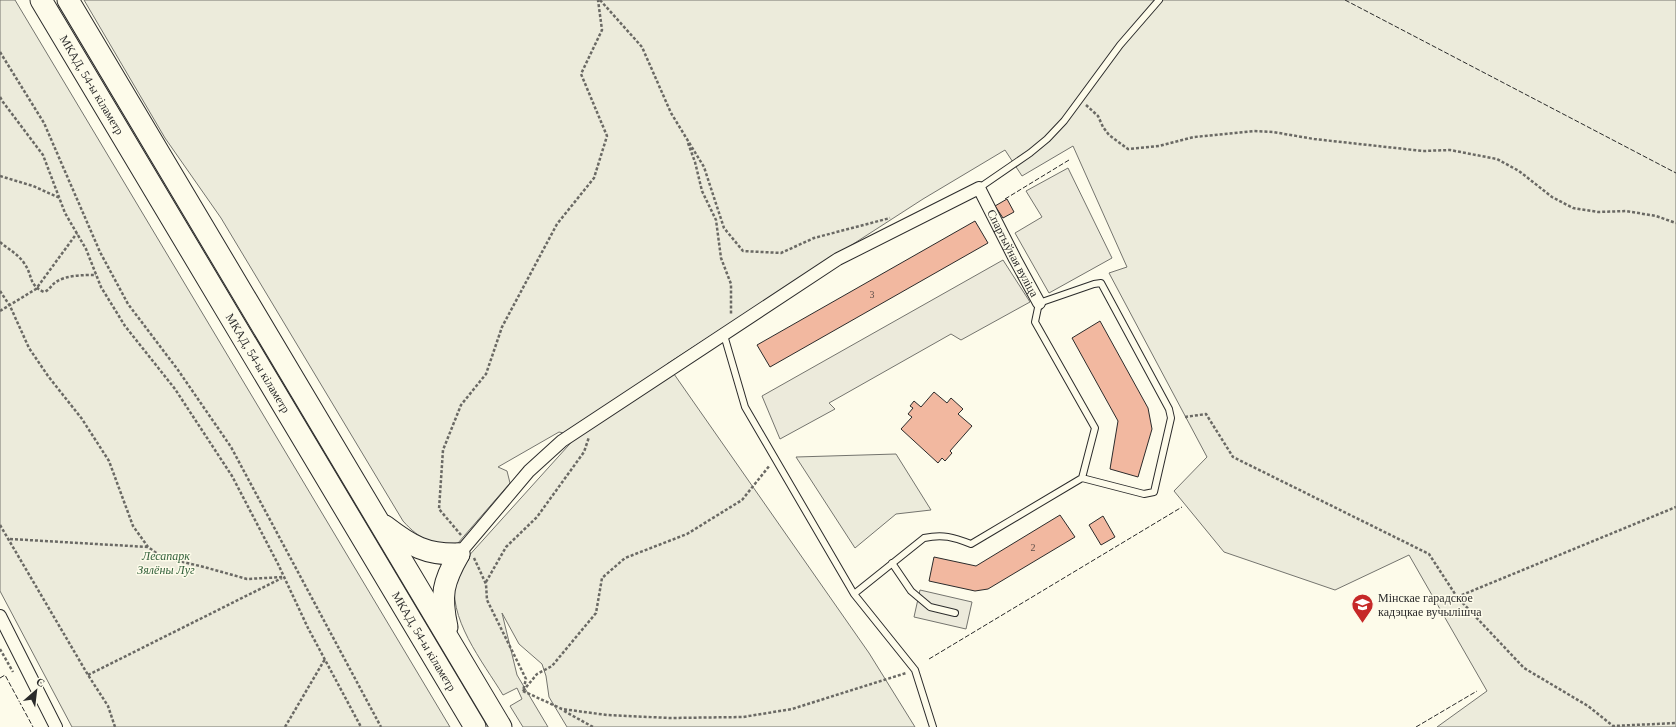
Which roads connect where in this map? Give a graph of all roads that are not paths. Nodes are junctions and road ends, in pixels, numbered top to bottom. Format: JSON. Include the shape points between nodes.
{"nodes":[{"id":1,"x":42,"y":0,"type":"edge"},
{"id":2,"x":68,"y":0,"type":"edge"},
{"id":3,"x":1159,"y":0,"type":"edge"},
{"id":4,"x":979,"y":188,"type":"junction"},
{"id":5,"x":1039,"y":303,"type":"junction"},
{"id":6,"x":724,"y":335,"type":"junction"},
{"id":7,"x":1082,"y":478,"type":"junction"},
{"id":8,"x":380,"y":522,"type":"junction"},
{"id":9,"x":463,"y":548,"type":"junction"},
{"id":10,"x":892,"y":563,"type":"junction"},
{"id":11,"x":854,"y":594,"type":"junction"},
{"id":12,"x":955,"y":614,"type":"dead end"},
{"id":13,"x":0,"y":616,"type":"edge"},
{"id":14,"x":449,"y":640,"type":"junction"},
{"id":15,"x":56,"y":727,"type":"edge"},
{"id":16,"x":475,"y":727,"type":"edge"},
{"id":17,"x":501,"y":727,"type":"edge"},
{"id":18,"x":933,"y":727,"type":"edge"}],
"edges":[{"from":1,"to":16,"type":"highway","name":"МКАД, 54-ы кіламетр"},
{"from":2,"to":8,"type":"highway","name":"МКАД, 54-ы кіламетр"},
{"from":3,"to":4,"type":"lane","via":[[1120,45],[1064,121],[1047,139]]},
{"from":4,"to":5,"type":"street","name":"Спартыўная вуліца"},
{"from":4,"to":6,"type":"street","via":[[838,259]]},
{"from":5,"to":7,"type":"lane","via":[[1035,322],[1096,428]]},
{"from":5,"to":7,"type":"lane","via":[[1094,284],[1101,284],[1169,409],[1171,418],[1154,492],[1144,494]]},
{"from":6,"to":9,"type":"street","via":[[562,441],[534,466]]},
{"from":6,"to":11,"type":"lane","via":[[745,407]]},
{"from":7,"to":10,"type":"lane","via":[[971,544],[950,536],[924,538]]},
{"from":8,"to":9,"type":"highway","via":[[401,538],[425,551],[441,554]]},
{"from":8,"to":14,"type":"highway","name":"МКАД, 54-ы кіламетр"},
{"from":9,"to":14,"type":"highway","via":[[448,573],[443,592]]},
{"from":10,"to":11,"type":"lane"},
{"from":10,"to":12,"type":"lane","via":[[911,591],[930,607]]},
{"from":11,"to":18,"type":"lane","via":[[915,670]]},
{"from":13,"to":15,"type":"street"},
{"from":14,"to":17,"type":"highway","name":"МКАД, 54-ы кіламетр"}]}
